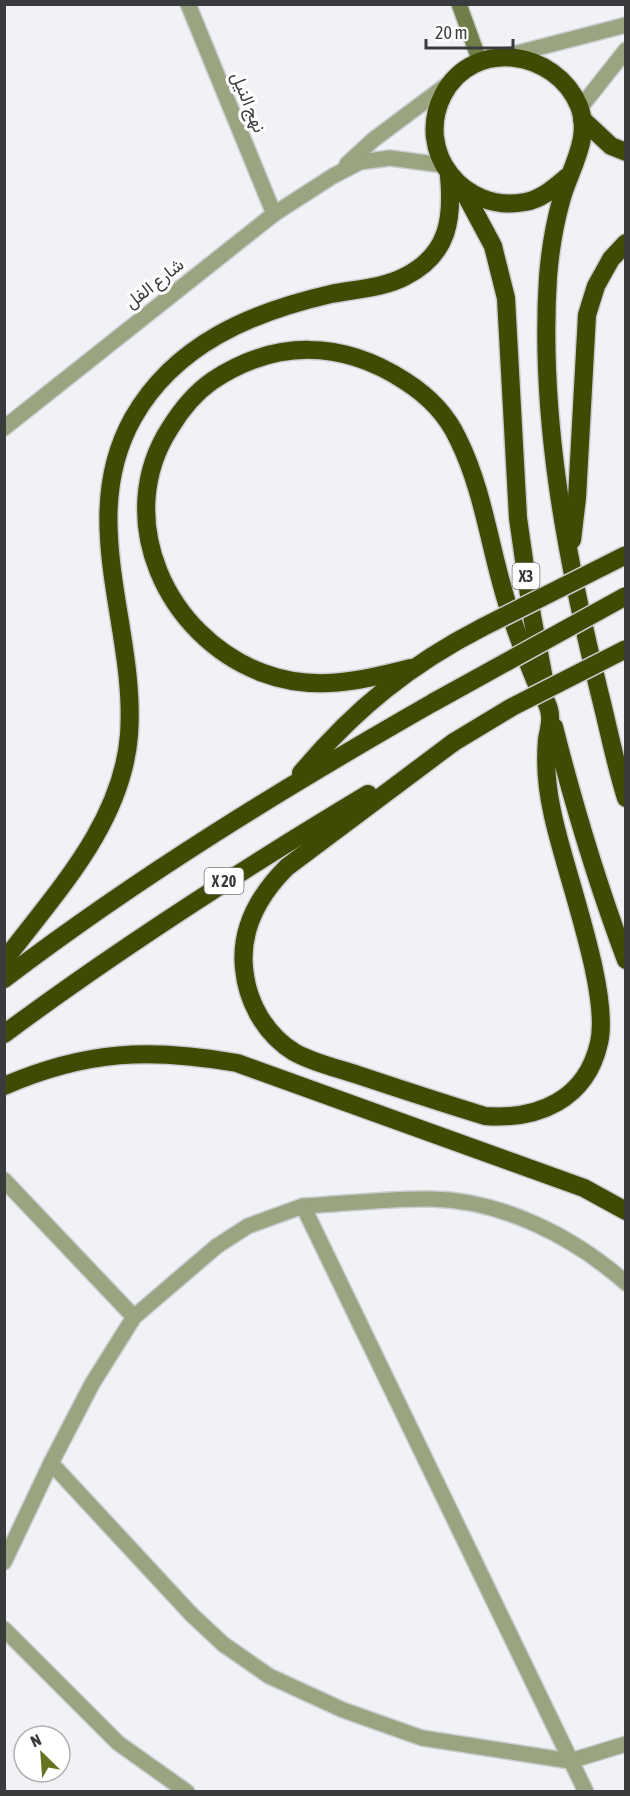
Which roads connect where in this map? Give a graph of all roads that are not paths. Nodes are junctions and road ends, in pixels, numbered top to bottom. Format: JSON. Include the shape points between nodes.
{"nodes":[{"id":1,"x":189,"y":4,"type":"edge"},
{"id":2,"x":459,"y":4,"type":"edge"},
{"id":3,"x":626,"y":25,"type":"edge"},
{"id":4,"x":626,"y":50,"type":"edge"},
{"id":5,"x":504,"y":57,"type":"junction"},
{"id":6,"x":480,"y":62,"type":"junction"},
{"id":7,"x":460,"y":75,"type":"junction"},
{"id":8,"x":581,"y":113,"type":"junction"},
{"id":9,"x":626,"y":152,"type":"edge"},
{"id":10,"x":333,"y":176,"type":"junction"},
{"id":11,"x":451,"y":176,"type":"junction"},
{"id":12,"x":567,"y":177,"type":"junction"},
{"id":13,"x":274,"y":214,"type":"junction"},
{"id":14,"x":626,"y":243,"type":"edge"},
{"id":15,"x":7,"y":420,"type":"edge"},
{"id":16,"x":626,"y":555,"type":"edge"},
{"id":17,"x":569,"y":556,"type":"junction"},
{"id":18,"x":626,"y":596,"type":"edge"},
{"id":19,"x":626,"y":649,"type":"edge"},
{"id":20,"x":411,"y":668,"type":"junction"},
{"id":21,"x":551,"y":713,"type":"junction"},
{"id":22,"x":454,"y":742,"type":"junction"},
{"id":23,"x":292,"y":783,"type":"junction"},
{"id":24,"x":626,"y":798,"type":"edge"},
{"id":25,"x":626,"y":960,"type":"edge"},
{"id":26,"x":4,"y":961,"type":"edge"},
{"id":27,"x":4,"y":979,"type":"edge"},
{"id":28,"x":4,"y":1034,"type":"edge"},
{"id":29,"x":4,"y":1086,"type":"edge"},
{"id":30,"x":4,"y":1180,"type":"edge"},
{"id":31,"x":303,"y":1206,"type":"junction"},
{"id":32,"x":626,"y":1211,"type":"edge"},
{"id":33,"x":626,"y":1283,"type":"edge"},
{"id":34,"x":134,"y":1317,"type":"junction"},
{"id":35,"x":51,"y":1463,"type":"junction"},
{"id":36,"x":4,"y":1562,"type":"edge"},
{"id":37,"x":4,"y":1629,"type":"edge"},
{"id":38,"x":626,"y":1744,"type":"edge"},
{"id":39,"x":570,"y":1761,"type":"junction"},
{"id":40,"x":187,"y":1791,"type":"edge"},
{"id":41,"x":585,"y":1791,"type":"edge"}],
"edges":[{"from":1,"to":13,"type":"street","name":"نهج النيل"},
{"from":2,"to":6,"type":"street"},
{"from":3,"to":5,"type":"street"},
{"from":4,"to":8,"type":"street"},
{"from":5,"to":6,"type":"highway"},
{"from":5,"to":8,"type":"highway","via":[[528,59],[551,69],[568,86]]},
{"from":6,"to":7,"type":"highway"},
{"from":7,"to":10,"type":"street","via":[[373,140]]},
{"from":7,"to":11,"type":"highway","via":[[444,94],[436,117],[435,142]]},
{"from":8,"to":9,"type":"highway","via":[[611,146]]},
{"from":8,"to":12,"type":"highway","via":[[582,139]]},
{"from":10,"to":11,"type":"street","via":[[360,162],[390,158]]},
{"from":10,"to":13,"type":"street","name":"شارع الفل"},
{"from":11,"to":12,"type":"highway","via":[[482,200],[505,205],[528,202]]},
{"from":11,"to":21,"type":"highway","number":"X3","via":[[493,246],[506,298],[518,518]]},
{"from":11,"to":26,"type":"highway","via":[[452,210],[447,230],[424,264],[387,284],[311,298],[235,324],[186,356],[160,380],[133,418],[115,461],[107,508],[109,554],[129,692],[129,736],[120,780],[104,821],[81,859]]},
{"from":12,"to":17,"type":"highway","via":[[549,263],[547,367]]},
{"from":13,"to":15,"type":"street","name":"شارع الفل"},
{"from":14,"to":17,"type":"highway","via":[[611,259],[596,286],[586,315],[577,498]]},
{"from":16,"to":20,"type":"highway","bridge":true},
{"from":17,"to":24,"type":"highway"},
{"from":18,"to":23,"type":"highway","number":"X 20","bridge":true},
{"from":19,"to":22,"type":"highway","number":"X 20","bridge":true,"via":[[512,707]]},
{"from":20,"to":21,"type":"highway","via":[[352,683],[292,681],[264,674],[212,644],[172,600],[149,546],[144,517],[148,479],[160,442],[181,410],[209,383],[242,364],[278,352],[316,349],[354,356],[386,369],[440,411],[458,438],[470,470],[508,607]]},
{"from":20,"to":23,"type":"highway","via":[[346,721]]},
{"from":21,"to":22,"type":"highway","via":[[547,740],[548,795],[595,980],[600,1040],[592,1064],[578,1086],[559,1102],[535,1114],[485,1116],[294,1052],[262,1022],[245,982],[245,939],[255,909],[272,882]]},
{"from":21,"to":25,"type":"highway","number":"X3","via":[[573,804]]},
{"from":22,"to":28,"type":"highway","number":"X 20","via":[[234,874]]},
{"from":23,"to":27,"type":"highway","number":"X 20","via":[[129,888]]},
{"from":29,"to":32,"type":"highway","via":[[89,1058],[139,1053],[237,1063],[584,1188]]},
{"from":30,"to":34,"type":"street"},
{"from":31,"to":33,"type":"street","via":[[433,1199],[474,1204],[551,1231]]},
{"from":31,"to":34,"type":"street","via":[[248,1226],[217,1246]]},
{"from":31,"to":39,"type":"street"},
{"from":34,"to":35,"type":"street","via":[[92,1384]]},
{"from":35,"to":36,"type":"street"},
{"from":35,"to":39,"type":"street","via":[[191,1614],[223,1644],[269,1676],[343,1710],[422,1738]]},
{"from":37,"to":40,"type":"street","via":[[118,1743]]},
{"from":38,"to":39,"type":"street"},
{"from":39,"to":41,"type":"street"}]}
